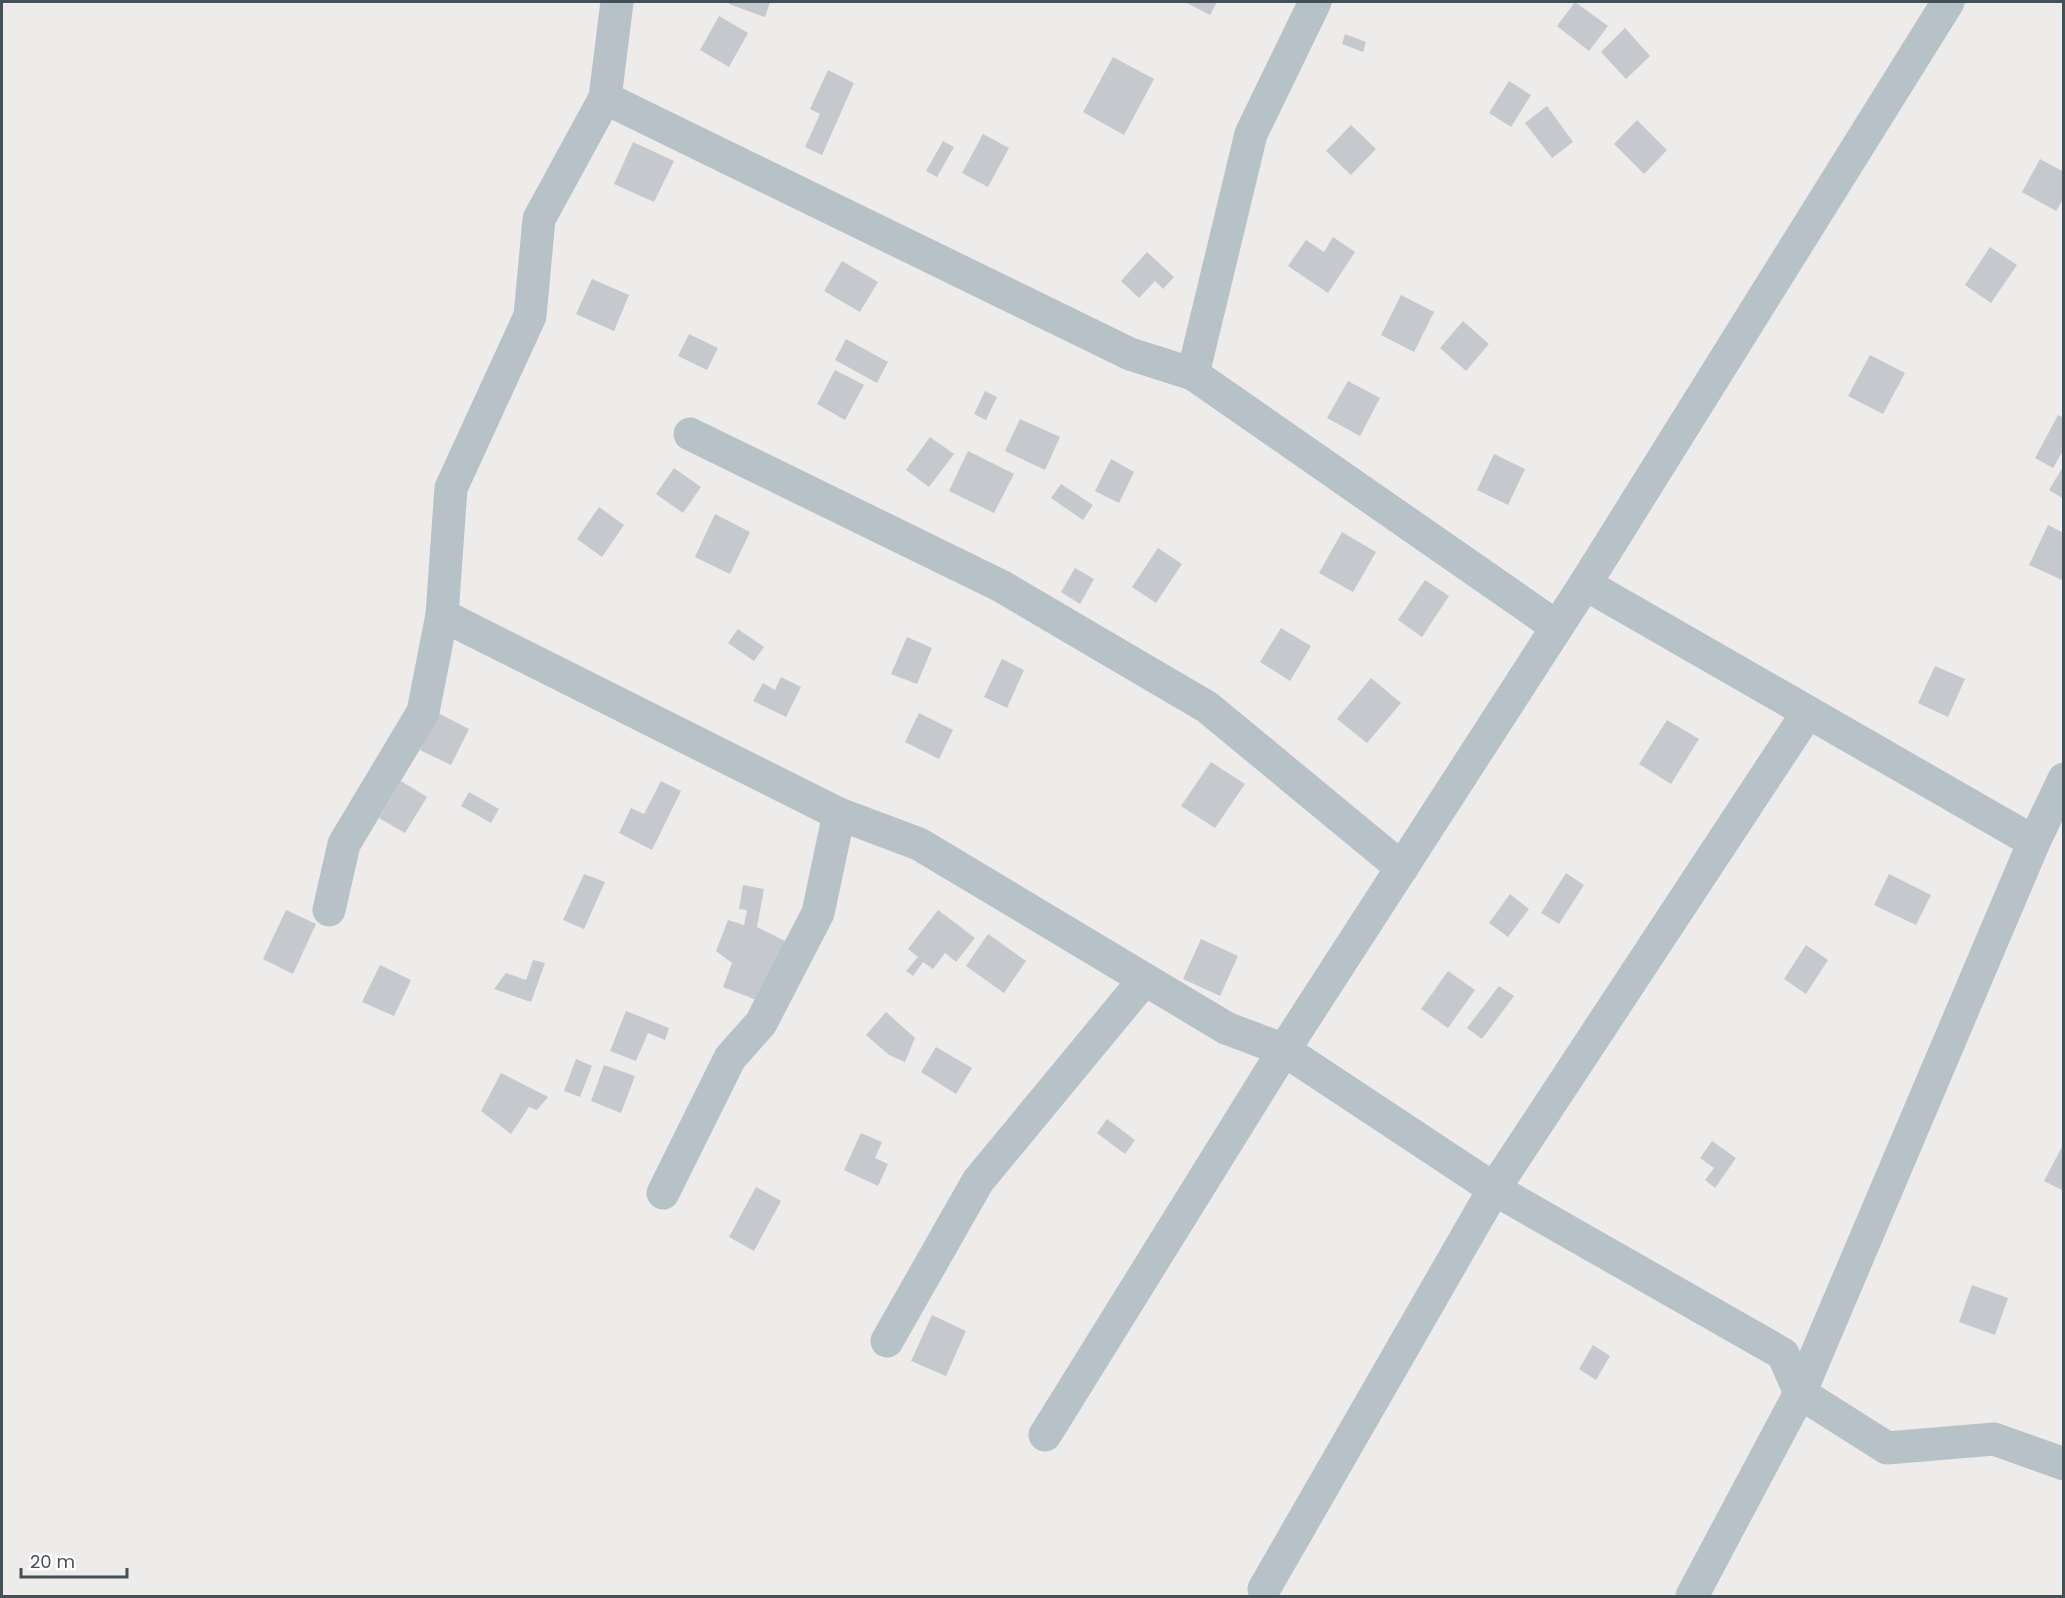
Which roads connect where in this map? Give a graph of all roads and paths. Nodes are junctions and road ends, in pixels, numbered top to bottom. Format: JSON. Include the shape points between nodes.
{"nodes":[{"id":1,"x":617,"y":2,"type":"edge"},
{"id":2,"x":1314,"y":2,"type":"edge"},
{"id":3,"x":1948,"y":2,"type":"edge"},
{"id":4,"x":605,"y":98,"type":"junction"},
{"id":5,"x":1193,"y":374,"type":"junction"},
{"id":6,"x":690,"y":434,"type":"dead end"},
{"id":7,"x":1585,"y":584,"type":"junction"},
{"id":8,"x":442,"y":615,"type":"junction"},
{"id":9,"x":1557,"y":627,"type":"junction"},
{"id":10,"x":1808,"y":712,"type":"junction"},
{"id":11,"x":2064,"y":779,"type":"edge"},
{"id":12,"x":839,"y":814,"type":"junction"},
{"id":13,"x":2034,"y":842,"type":"junction"},
{"id":14,"x":1402,"y":868,"type":"junction"},
{"id":15,"x":329,"y":910,"type":"dead end"},
{"id":16,"x":1144,"y":980,"type":"junction"},
{"id":17,"x":1284,"y":1050,"type":"junction"},
{"id":18,"x":1494,"y":1189,"type":"junction"},
{"id":19,"x":663,"y":1193,"type":"dead end"},
{"id":20,"x":887,"y":1341,"type":"dead end"},
{"id":21,"x":1800,"y":1393,"type":"junction"},
{"id":22,"x":1045,"y":1435,"type":"dead end"},
{"id":23,"x":2064,"y":1464,"type":"edge"},
{"id":24,"x":1264,"y":1589,"type":"dead end"},
{"id":25,"x":1692,"y":1596,"type":"edge"}],
"edges":[{"from":1,"to":4,"type":"street"},
{"from":2,"to":5,"type":"street","via":[[1251,134]]},
{"from":3,"to":7,"type":"street"},
{"from":4,"to":5,"type":"street","via":[[1130,354]]},
{"from":4,"to":8,"type":"street","via":[[539,219],[530,316],[451,488]]},
{"from":5,"to":9,"type":"street"},
{"from":6,"to":14,"type":"street","via":[[1001,586],[1207,707]]},
{"from":7,"to":9,"type":"street"},
{"from":7,"to":10,"type":"street"},
{"from":8,"to":12,"type":"street"},
{"from":8,"to":15,"type":"street","via":[[423,712],[344,844]]},
{"from":9,"to":14,"type":"street"},
{"from":10,"to":13,"type":"street"},
{"from":10,"to":18,"type":"street"},
{"from":11,"to":13,"type":"street"},
{"from":12,"to":16,"type":"street","via":[[919,844]]},
{"from":12,"to":19,"type":"street","via":[[819,913],[761,1023],[730,1058]]},
{"from":13,"to":21,"type":"street"},
{"from":14,"to":17,"type":"street"},
{"from":16,"to":17,"type":"street","via":[[1226,1028]]},
{"from":16,"to":20,"type":"street","via":[[978,1180]]},
{"from":17,"to":18,"type":"street"},
{"from":17,"to":22,"type":"street"},
{"from":18,"to":21,"type":"street","via":[[1783,1354]]},
{"from":18,"to":24,"type":"street"},
{"from":21,"to":23,"type":"street","via":[[1887,1448],[1994,1439]]},
{"from":21,"to":25,"type":"street"}]}
